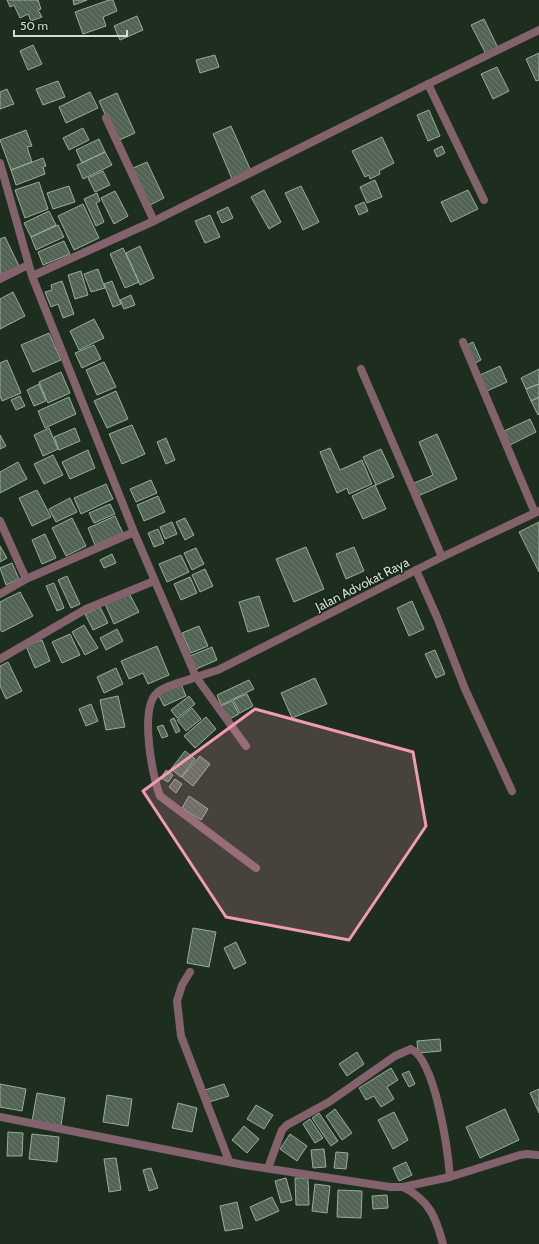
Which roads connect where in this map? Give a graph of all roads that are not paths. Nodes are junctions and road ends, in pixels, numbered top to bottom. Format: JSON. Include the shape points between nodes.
{"nodes":[{"id":1,"x":539,"y":30,"type":"edge"},
{"id":2,"x":428,"y":84,"type":"junction"},
{"id":3,"x":106,"y":118,"type":"dead end"},
{"id":4,"x":0,"y":163,"type":"edge"},
{"id":5,"x":484,"y":200,"type":"dead end"},
{"id":6,"x":154,"y":221,"type":"junction"},
{"id":7,"x":28,"y":265,"type":"junction"},
{"id":8,"x":32,"y":276,"type":"junction"},
{"id":9,"x":0,"y":279,"type":"edge"},
{"id":10,"x":462,"y":342,"type":"dead end"},
{"id":11,"x":361,"y":370,"type":"dead end"},
{"id":12,"x":537,"y":512,"type":"edge"},
{"id":13,"x":0,"y":521,"type":"edge"},
{"id":14,"x":134,"y":532,"type":"junction"},
{"id":15,"x":442,"y":557,"type":"junction"},
{"id":16,"x":416,"y":570,"type":"junction"},
{"id":17,"x":26,"y":579,"type":"junction"},
{"id":18,"x":154,"y":581,"type":"junction"},
{"id":19,"x":0,"y":594,"type":"edge"},
{"id":20,"x":0,"y":659,"type":"edge"},
{"id":21,"x":196,"y":677,"type":"junction"},
{"id":22,"x":246,"y":746,"type":"dead end"},
{"id":23,"x":512,"y":791,"type":"dead end"},
{"id":24,"x":256,"y":868,"type":"dead end"},
{"id":25,"x":190,"y":972,"type":"dead end"},
{"id":26,"x":0,"y":1117,"type":"edge"},
{"id":27,"x":537,"y":1155,"type":"dead end"},
{"id":28,"x":228,"y":1161,"type":"junction"},
{"id":29,"x":268,"y":1168,"type":"junction"},
{"id":30,"x":450,"y":1177,"type":"junction"},
{"id":31,"x":403,"y":1188,"type":"junction"},
{"id":32,"x":443,"y":1244,"type":"edge"}],
"edges":[{"from":1,"to":2,"type":"street"},
{"from":2,"to":5,"type":"street"},
{"from":2,"to":6,"type":"street"},
{"from":3,"to":6,"type":"street"},
{"from":4,"to":7,"type":"street"},
{"from":6,"to":8,"type":"street"},
{"from":7,"to":8,"type":"street"},
{"from":7,"to":9,"type":"street"},
{"from":8,"to":14,"type":"street"},
{"from":10,"to":12,"type":"street"},
{"from":11,"to":15,"type":"street"},
{"from":12,"to":15,"type":"street","name":"Jalan Advokat Raya"},
{"from":13,"to":17,"type":"street"},
{"from":14,"to":17,"type":"street"},
{"from":14,"to":18,"type":"street"},
{"from":15,"to":16,"type":"street","name":"Jalan Advokat Raya"},
{"from":16,"to":21,"type":"street","name":"Jalan Advokat Raya","via":[[218,670]]},
{"from":16,"to":23,"type":"street","via":[[465,690]]},
{"from":17,"to":19,"type":"street"},
{"from":18,"to":20,"type":"street","via":[[86,609]]},
{"from":18,"to":21,"type":"street"},
{"from":21,"to":22,"type":"street"},
{"from":21,"to":24,"type":"street","name":"Jalan Advokat Raya","via":[[159,692],[152,698],[148,741],[154,782],[160,796]]},
{"from":25,"to":28,"type":"street","via":[[177,1001],[181,1036]]},
{"from":26,"to":28,"type":"street"},
{"from":27,"to":30,"type":"street","via":[[520,1155]]},
{"from":28,"to":29,"type":"street"},
{"from":29,"to":30,"type":"street","via":[[282,1130],[287,1125],[329,1102],[395,1056],[411,1049],[421,1059],[440,1109],[448,1147]]},
{"from":29,"to":31,"type":"street","via":[[366,1185]]},
{"from":30,"to":31,"type":"street"},
{"from":31,"to":32,"type":"street","via":[[416,1194],[428,1205]]}]}
